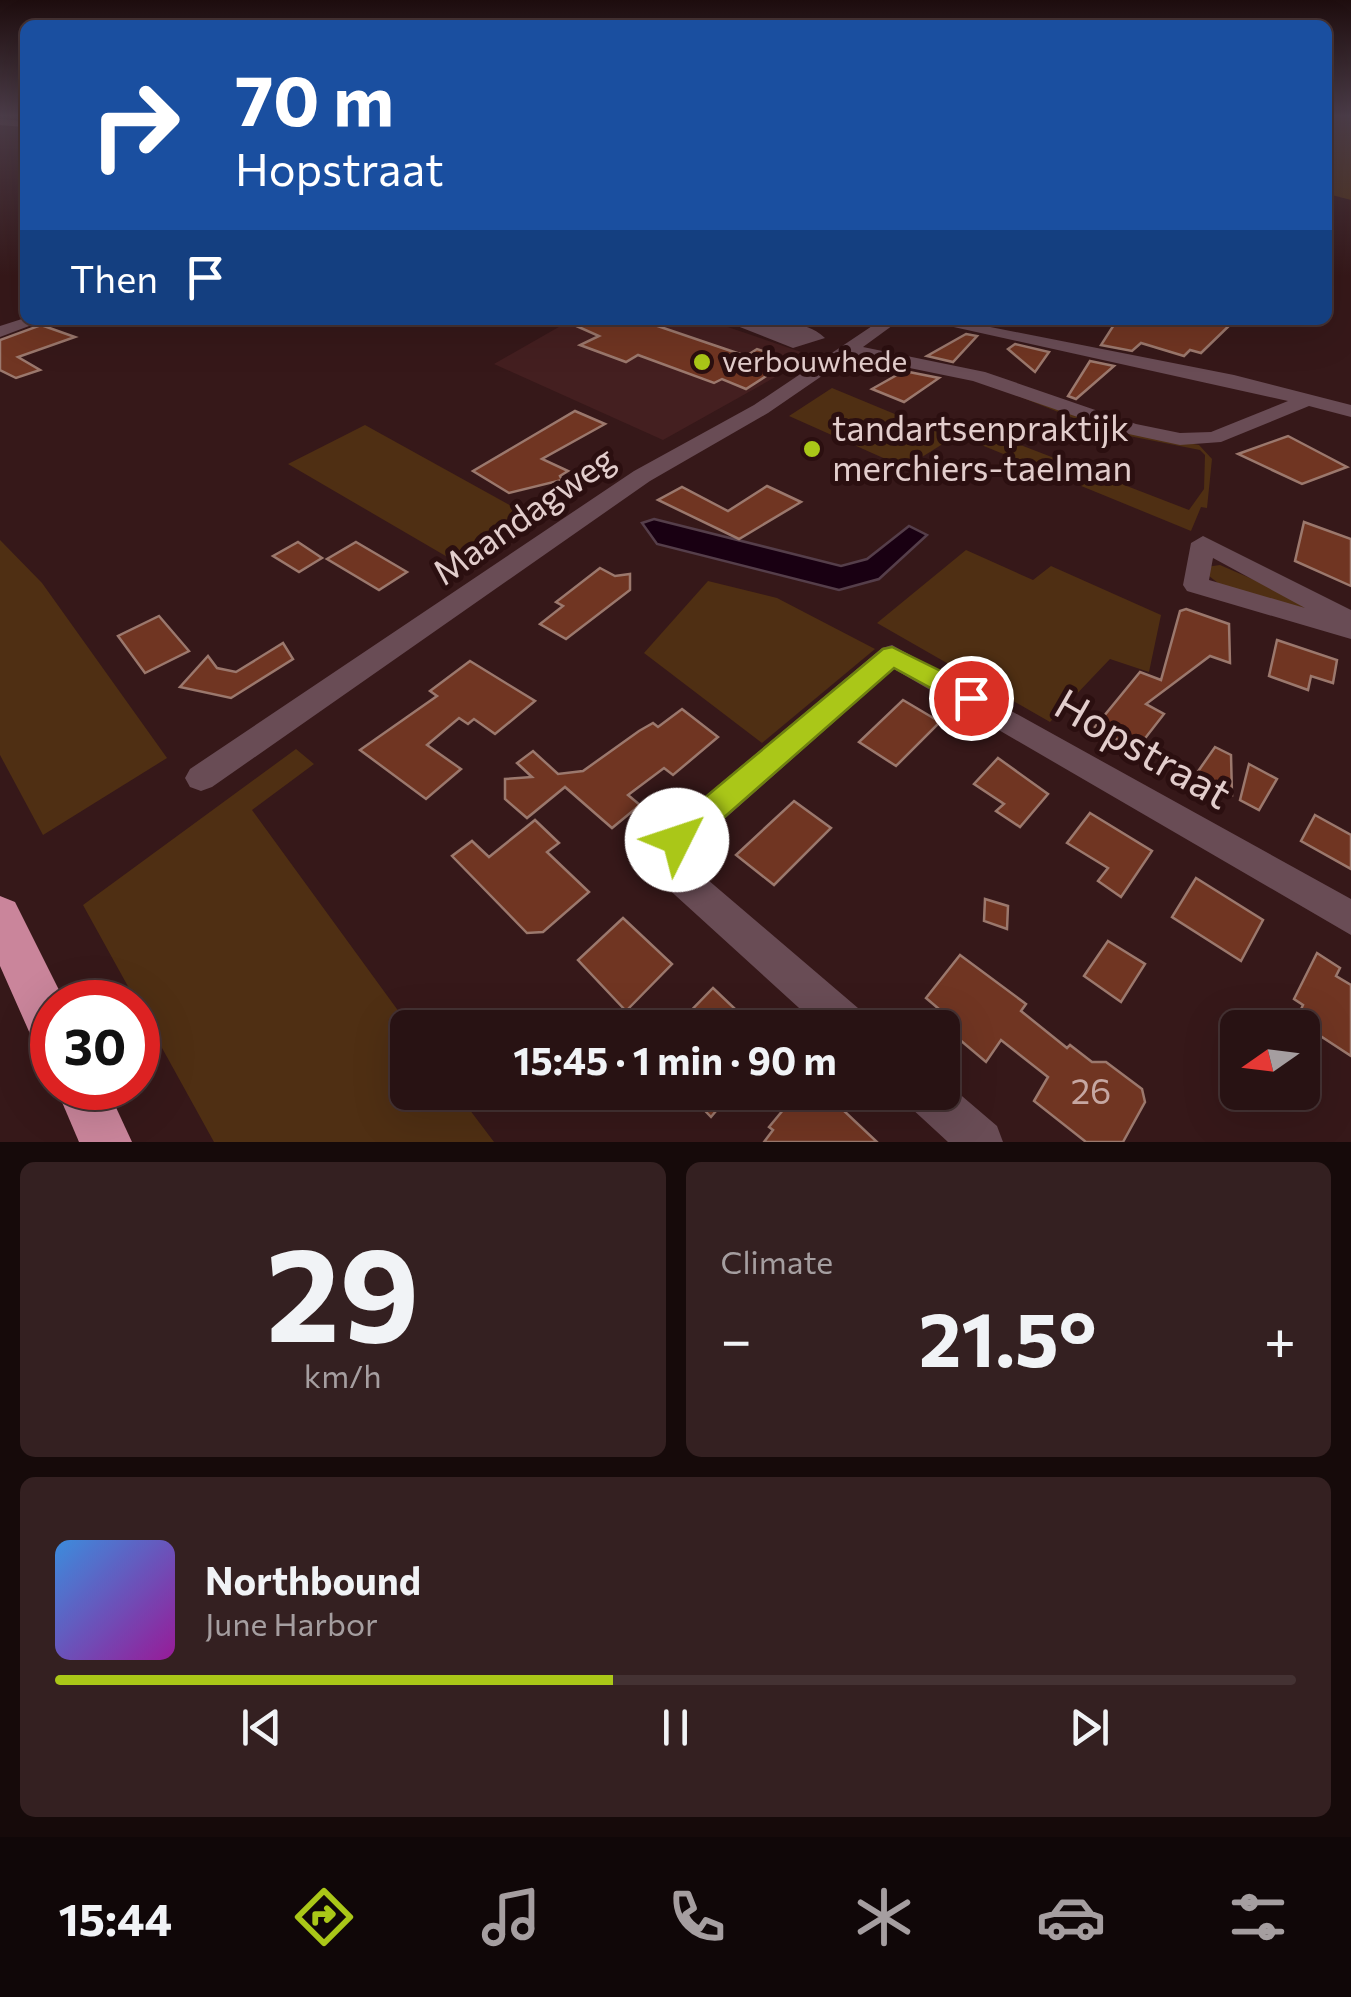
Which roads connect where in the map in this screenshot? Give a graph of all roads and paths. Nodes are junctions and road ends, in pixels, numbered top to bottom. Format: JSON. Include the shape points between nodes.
{"nodes":[{"id":1,"x":746,"y":325,"type":"edge"},
{"id":2,"x":885,"y":325,"type":"edge"},
{"id":3,"x":954,"y":325,"type":"edge"},
{"id":4,"x":762,"y":330,"type":"dead end"},
{"id":5,"x":850,"y":350,"type":"junction"},
{"id":6,"x":1308,"y":400,"type":"junction"},
{"id":7,"x":1351,"y":410,"type":"edge"},
{"id":8,"x":1351,"y":621,"type":"edge"},
{"id":9,"x":1351,"y":630,"type":"edge"},
{"id":10,"x":201,"y":778,"type":"dead end"},
{"id":11,"x":0,"y":916,"type":"edge"},
{"id":12,"x":1351,"y":918,"type":"edge"},
{"id":13,"x":30,"y":981,"type":"edge"},
{"id":14,"x":831,"y":1010,"type":"edge"},
{"id":15,"x":91,"y":1110,"type":"edge"},
{"id":16,"x":945,"y":1110,"type":"edge"},
{"id":17,"x":106,"y":1142,"type":"edge"},
{"id":18,"x":981,"y":1142,"type":"edge"}],
"edges":[{"from":1,"to":4,"type":"street"},
{"from":2,"to":5,"type":"street","name":"Maandagweg"},
{"from":3,"to":6,"type":"street"},
{"from":5,"to":6,"type":"street","via":[[1013,386],[1130,429],[1180,439],[1214,438]]},
{"from":5,"to":10,"type":"street","name":"Maandagweg","via":[[642,476]]},
{"from":6,"to":7,"type":"street"},
{"from":8,"to":9,"type":"street","via":[[1203,543],[1196,585]]},
{"from":11,"to":13,"type":"highway"},
{"from":12,"to":14,"type":"street","name":"Hopstraat","via":[[892,656],[677,840],[676,874]]},
{"from":15,"to":17,"type":"highway"},
{"from":16,"to":18,"type":"street"}]}
